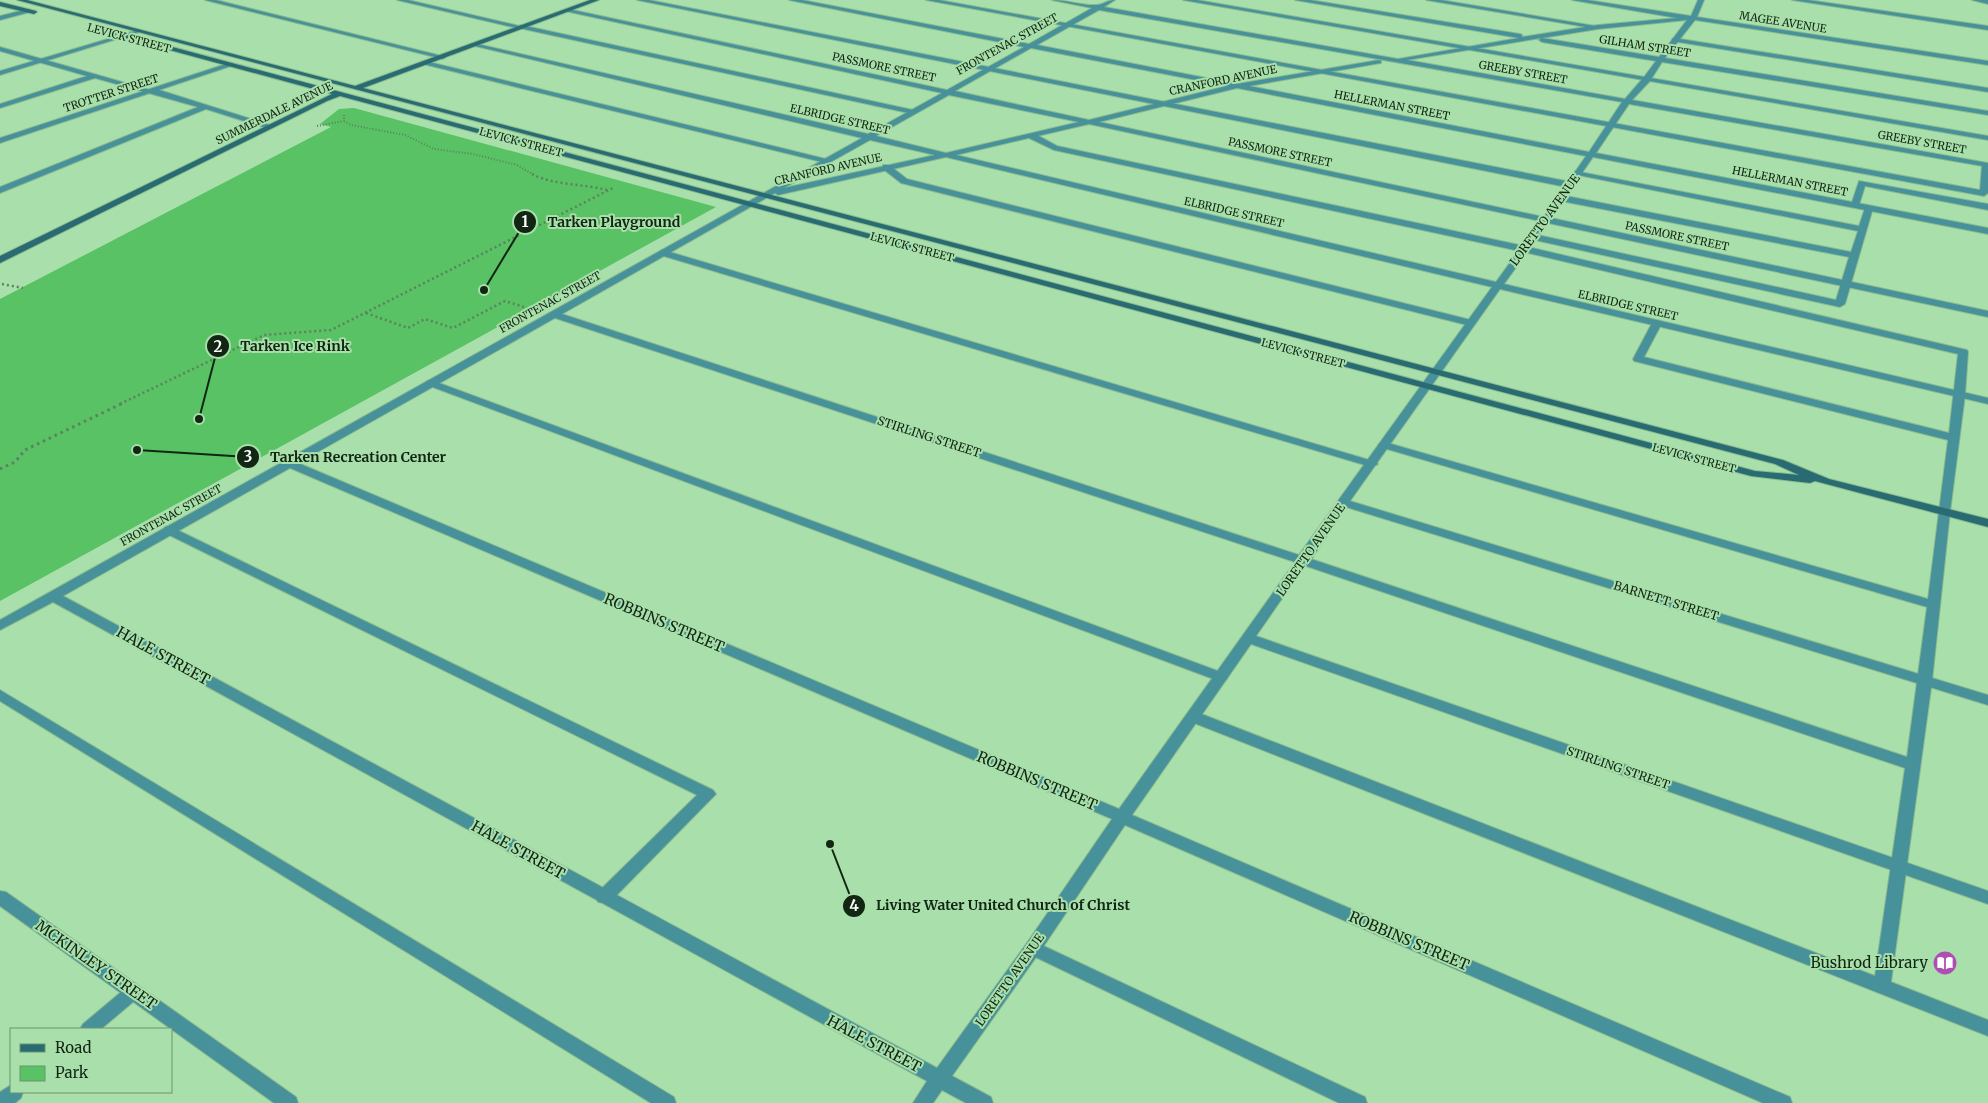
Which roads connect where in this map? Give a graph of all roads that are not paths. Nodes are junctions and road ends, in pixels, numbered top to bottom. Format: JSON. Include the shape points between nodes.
{"nodes":[{"id":1,"x":20,"y":0,"type":"edge"},
{"id":2,"x":208,"y":0,"type":"edge"},
{"id":3,"x":400,"y":0,"type":"edge"},
{"id":4,"x":596,"y":0,"type":"edge"},
{"id":5,"x":640,"y":0,"type":"edge"},
{"id":6,"x":792,"y":0,"type":"edge"},
{"id":7,"x":929,"y":0,"type":"edge"},
{"id":8,"x":1055,"y":0,"type":"edge"},
{"id":9,"x":1112,"y":0,"type":"edge"},
{"id":10,"x":1186,"y":0,"type":"edge"},
{"id":11,"x":1298,"y":0,"type":"edge"},
{"id":12,"x":1429,"y":0,"type":"edge"},
{"id":13,"x":1575,"y":0,"type":"edge"},
{"id":14,"x":1701,"y":0,"type":"edge"},
{"id":15,"x":1795,"y":0,"type":"edge"},
{"id":16,"x":1975,"y":0,"type":"edge"},
{"id":17,"x":1988,"y":2,"type":"edge"},
{"id":18,"x":0,"y":4,"type":"edge"},
{"id":19,"x":1098,"y":8,"type":"junction"},
{"id":20,"x":28,"y":11,"type":"junction"},
{"id":21,"x":568,"y":11,"type":"junction"},
{"id":22,"x":37,"y":13,"type":"dead end"},
{"id":23,"x":0,"y":18,"type":"edge"},
{"id":24,"x":1693,"y":18,"type":"junction"},
{"id":25,"x":1066,"y":26,"type":"junction"},
{"id":26,"x":522,"y":27,"type":"junction"},
{"id":27,"x":1598,"y":27,"type":"junction"},
{"id":28,"x":1988,"y":28,"type":"edge"},
{"id":29,"x":104,"y":31,"type":"dead end"},
{"id":30,"x":140,"y":31,"type":"junction"},
{"id":31,"x":124,"y":36,"type":"junction"},
{"id":32,"x":1531,"y":38,"type":"junction"},
{"id":33,"x":1674,"y":40,"type":"junction"},
{"id":34,"x":475,"y":44,"type":"junction"},
{"id":35,"x":1030,"y":46,"type":"junction"},
{"id":36,"x":1469,"y":48,"type":"junction"},
{"id":37,"x":0,"y":49,"type":"edge"},
{"id":38,"x":443,"y":57,"type":"junction"},
{"id":39,"x":1663,"y":59,"type":"junction"},
{"id":40,"x":41,"y":60,"type":"junction"},
{"id":41,"x":1391,"y":60,"type":"junction"},
{"id":42,"x":1988,"y":62,"type":"edge"},
{"id":43,"x":425,"y":63,"type":"junction"},
{"id":44,"x":229,"y":66,"type":"junction"},
{"id":45,"x":989,"y":69,"type":"junction"},
{"id":46,"x":1321,"y":71,"type":"junction"},
{"id":47,"x":0,"y":73,"type":"edge"},
{"id":48,"x":94,"y":76,"type":"junction"},
{"id":49,"x":1647,"y":79,"type":"junction"},
{"id":50,"x":1236,"y":86,"type":"junction"},
{"id":51,"x":355,"y":88,"type":"junction"},
{"id":52,"x":1988,"y":90,"type":"edge"},
{"id":53,"x":152,"y":92,"type":"junction"},
{"id":54,"x":948,"y":92,"type":"junction"},
{"id":55,"x":340,"y":94,"type":"junction"},
{"id":56,"x":1626,"y":102,"type":"junction"},
{"id":57,"x":1162,"y":105,"type":"junction"},
{"id":58,"x":0,"y":106,"type":"edge"},
{"id":59,"x":205,"y":107,"type":"junction"},
{"id":60,"x":912,"y":112,"type":"junction"},
{"id":61,"x":1988,"y":113,"type":"edge"},
{"id":62,"x":1089,"y":122,"type":"junction"},
{"id":63,"x":1611,"y":124,"type":"junction"},
{"id":64,"x":270,"y":126,"type":"junction"},
{"id":65,"x":1032,"y":136,"type":"junction"},
{"id":66,"x":867,"y":138,"type":"junction"},
{"id":67,"x":1988,"y":138,"type":"edge"},
{"id":68,"x":0,"y":141,"type":"edge"},
{"id":69,"x":1591,"y":154,"type":"junction"},
{"id":70,"x":942,"y":155,"type":"junction"},
{"id":71,"x":826,"y":161,"type":"junction"},
{"id":72,"x":1987,"y":165,"type":"edge"},
{"id":73,"x":886,"y":167,"type":"junction"},
{"id":74,"x":1578,"y":173,"type":"junction"},
{"id":75,"x":1571,"y":185,"type":"junction"},
{"id":76,"x":0,"y":190,"type":"edge"},
{"id":77,"x":764,"y":196,"type":"junction"},
{"id":78,"x":1562,"y":198,"type":"junction"},
{"id":79,"x":750,"y":203,"type":"junction"},
{"id":80,"x":1855,"y":205,"type":"junction"},
{"id":81,"x":1988,"y":207,"type":"edge"},
{"id":82,"x":1869,"y":208,"type":"junction"},
{"id":83,"x":1546,"y":220,"type":"junction"},
{"id":84,"x":1863,"y":229,"type":"junction"},
{"id":85,"x":1988,"y":231,"type":"edge"},
{"id":86,"x":1534,"y":237,"type":"junction"},
{"id":87,"x":1524,"y":250,"type":"junction"},
{"id":88,"x":663,"y":252,"type":"junction"},
{"id":89,"x":1856,"y":256,"type":"junction"},
{"id":90,"x":0,"y":260,"type":"edge"},
{"id":91,"x":1067,"y":276,"type":"junction"},
{"id":92,"x":1847,"y":284,"type":"junction"},
{"id":93,"x":1054,"y":286,"type":"junction"},
{"id":94,"x":1496,"y":286,"type":"junction"},
{"id":95,"x":554,"y":314,"type":"junction"},
{"id":96,"x":1988,"y":314,"type":"edge"},
{"id":97,"x":1471,"y":323,"type":"junction"},
{"id":98,"x":1657,"y":323,"type":"junction"},
{"id":99,"x":1434,"y":373,"type":"junction"},
{"id":100,"x":431,"y":383,"type":"junction"},
{"id":101,"x":1425,"y":386,"type":"junction"},
{"id":102,"x":1960,"y":395,"type":"junction"},
{"id":103,"x":1988,"y":402,"type":"edge"},
{"id":104,"x":1954,"y":438,"type":"junction"},
{"id":105,"x":1384,"y":446,"type":"junction"},
{"id":106,"x":289,"y":463,"type":"junction"},
{"id":107,"x":1372,"y":464,"type":"junction"},
{"id":108,"x":1825,"y":481,"type":"junction"},
{"id":109,"x":1344,"y":502,"type":"junction"},
{"id":110,"x":1944,"y":512,"type":"junction"},
{"id":111,"x":1988,"y":523,"type":"edge"},
{"id":112,"x":170,"y":530,"type":"junction"},
{"id":113,"x":1304,"y":561,"type":"junction"},
{"id":114,"x":53,"y":596,"type":"junction"},
{"id":115,"x":1934,"y":606,"type":"junction"},
{"id":116,"x":0,"y":626,"type":"edge"},
{"id":117,"x":1249,"y":638,"type":"junction"},
{"id":118,"x":1221,"y":677,"type":"junction"},
{"id":119,"x":1926,"y":681,"type":"junction"},
{"id":120,"x":0,"y":695,"type":"edge"},
{"id":121,"x":1988,"y":700,"type":"edge"},
{"id":122,"x":1194,"y":717,"type":"junction"},
{"id":123,"x":1914,"y":765,"type":"junction"},
{"id":124,"x":1122,"y":817,"type":"junction"},
{"id":125,"x":1900,"y":866,"type":"junction"},
{"id":126,"x":0,"y":897,"type":"edge"},
{"id":127,"x":604,"y":897,"type":"junction"},
{"id":128,"x":1988,"y":898,"type":"edge"},
{"id":129,"x":1033,"y":948,"type":"junction"},
{"id":130,"x":1882,"y":986,"type":"junction"},
{"id":131,"x":133,"y":992,"type":"junction"},
{"id":132,"x":90,"y":1028,"type":"edge"},
{"id":133,"x":1988,"y":1028,"type":"edge"},
{"id":134,"x":939,"y":1079,"type":"junction"},
{"id":135,"x":13,"y":1093,"type":"edge"},
{"id":136,"x":1,"y":1103,"type":"edge"},
{"id":137,"x":289,"y":1103,"type":"edge"},
{"id":138,"x":667,"y":1103,"type":"edge"},
{"id":139,"x":922,"y":1103,"type":"edge"},
{"id":140,"x":984,"y":1103,"type":"edge"},
{"id":141,"x":1358,"y":1103,"type":"edge"},
{"id":142,"x":1783,"y":1103,"type":"edge"}],
"edges":[{"from":1,"to":30,"type":"main road","name":"LEVICK STREET"},
{"from":2,"to":38,"type":"street"},
{"from":3,"to":26,"type":"street"},
{"from":4,"to":21,"type":"main road","name":"SUMMERDALE AVENUE"},
{"from":5,"to":45,"type":"street"},
{"from":6,"to":35,"type":"street","name":"HELLERMAN STREET"},
{"from":7,"to":25,"type":"street"},
{"from":8,"to":19,"type":"street","name":"GREEBY STREET"},
{"from":9,"to":19,"type":"street","name":"FRONTENAC STREET"},
{"from":10,"to":36,"type":"street"},
{"from":11,"to":32,"type":"street","name":"GILHAM STREET"},
{"from":12,"to":27,"type":"street"},
{"from":13,"to":24,"type":"street","name":"MAGEE AVENUE"},
{"from":14,"to":24,"type":"street","name":"LORETTO AVENUE"},
{"from":15,"to":28,"type":"street"},
{"from":16,"to":17,"type":"street"},
{"from":18,"to":20,"type":"main road"},
{"from":19,"to":25,"type":"street","name":"FRONTENAC STREET"},
{"from":19,"to":41,"type":"street","name":"GREEBY STREET"},
{"from":20,"to":22,"type":"main road"},
{"from":20,"to":23,"type":"street"},
{"from":21,"to":26,"type":"main road","name":"SUMMERDALE AVENUE"},
{"from":21,"to":54,"type":"street","name":"PASSMORE STREET"},
{"from":24,"to":27,"type":"street","name":"CRANFORD AVENUE"},
{"from":24,"to":33,"type":"street","name":"LORETTO AVENUE"},
{"from":24,"to":42,"type":"street","name":"MAGEE AVENUE"},
{"from":25,"to":35,"type":"street","name":"FRONTENAC STREET"},
{"from":25,"to":46,"type":"street"},
{"from":26,"to":34,"type":"main road","name":"SUMMERDALE AVENUE"},
{"from":26,"to":60,"type":"street"},
{"from":27,"to":32,"type":"street","name":"CRANFORD AVENUE"},
{"from":29,"to":31,"type":"main road","name":"LEVICK STREET"},
{"from":30,"to":31,"type":"street"},
{"from":30,"to":51,"type":"main road","name":"LEVICK STREET"},
{"from":31,"to":40,"type":"street"},
{"from":31,"to":44,"type":"main road","name":"LEVICK STREET"},
{"from":32,"to":36,"type":"street","name":"CRANFORD AVENUE"},
{"from":32,"to":39,"type":"street","name":"GILHAM STREET"},
{"from":33,"to":39,"type":"street","name":"LORETTO AVENUE"},
{"from":33,"to":52,"type":"street"},
{"from":34,"to":38,"type":"main road","name":"SUMMERDALE AVENUE"},
{"from":34,"to":66,"type":"street","name":"ELBRIDGE STREET"},
{"from":35,"to":45,"type":"street","name":"FRONTENAC STREET"},
{"from":35,"to":50,"type":"street","name":"HELLERMAN STREET"},
{"from":36,"to":41,"type":"street","name":"CRANFORD AVENUE"},
{"from":36,"to":49,"type":"street"},
{"from":37,"to":40,"type":"street"},
{"from":38,"to":43,"type":"main road","name":"SUMMERDALE AVENUE"},
{"from":39,"to":49,"type":"street","name":"LORETTO AVENUE"},
{"from":39,"to":61,"type":"street","name":"GILHAM STREET"},
{"from":40,"to":47,"type":"street"},
{"from":40,"to":48,"type":"street"},
{"from":41,"to":46,"type":"street","name":"CRANFORD AVENUE"},
{"from":41,"to":56,"type":"street","name":"GREEBY STREET"},
{"from":43,"to":51,"type":"main road","name":"SUMMERDALE AVENUE"},
{"from":43,"to":71,"type":"street"},
{"from":44,"to":53,"type":"street","name":"TROTTER STREET"},
{"from":44,"to":55,"type":"main road","name":"LEVICK STREET"},
{"from":45,"to":54,"type":"street","name":"FRONTENAC STREET"},
{"from":45,"to":57,"type":"street"},
{"from":46,"to":50,"type":"street","name":"CRANFORD AVENUE"},
{"from":46,"to":63,"type":"street"},
{"from":48,"to":53,"type":"street"},
{"from":48,"to":58,"type":"street"},
{"from":49,"to":56,"type":"street","name":"LORETTO AVENUE"},
{"from":49,"to":67,"type":"street"},
{"from":50,"to":57,"type":"street","name":"CRANFORD AVENUE"},
{"from":50,"to":69,"type":"street","name":"HELLERMAN STREET"},
{"from":51,"to":55,"type":"main road","name":"SUMMERDALE AVENUE"},
{"from":51,"to":77,"type":"main road","name":"LEVICK STREET"},
{"from":53,"to":59,"type":"street"},
{"from":53,"to":68,"type":"street","name":"TROTTER STREET"},
{"from":54,"to":60,"type":"street","name":"FRONTENAC STREET"},
{"from":54,"to":62,"type":"street","name":"PASSMORE STREET"},
{"from":55,"to":64,"type":"main road","name":"SUMMERDALE AVENUE"},
{"from":55,"to":79,"type":"main road","name":"LEVICK STREET"},
{"from":56,"to":63,"type":"street","name":"LORETTO AVENUE"},
{"from":56,"to":72,"type":"street","name":"GREEBY STREET"},
{"from":57,"to":62,"type":"street","name":"CRANFORD AVENUE"},
{"from":57,"to":75,"type":"street"},
{"from":59,"to":64,"type":"street"},
{"from":59,"to":76,"type":"street"},
{"from":60,"to":66,"type":"street","name":"FRONTENAC STREET"},
{"from":62,"to":65,"type":"street","name":"CRANFORD AVENUE"},
{"from":62,"to":83,"type":"street","name":"PASSMORE STREET"},
{"from":63,"to":69,"type":"street","name":"LORETTO AVENUE"},
{"from":63,"to":72,"type":"street","via":[[1984,192]]},
{"from":64,"to":90,"type":"main road","name":"SUMMERDALE AVENUE"},
{"from":65,"to":70,"type":"street","name":"CRANFORD AVENUE"},
{"from":65,"to":87,"type":"street","via":[[1054,148]]},
{"from":66,"to":70,"type":"street","name":"ELBRIDGE STREET"},
{"from":66,"to":71,"type":"street","name":"FRONTENAC STREET"},
{"from":69,"to":74,"type":"street","name":"LORETTO AVENUE"},
{"from":69,"to":80,"type":"street","name":"HELLERMAN STREET"},
{"from":70,"to":73,"type":"street","name":"CRANFORD AVENUE"},
{"from":70,"to":94,"type":"street","name":"ELBRIDGE STREET"},
{"from":71,"to":77,"type":"street","name":"FRONTENAC STREET"},
{"from":73,"to":77,"type":"street","name":"CRANFORD AVENUE"},
{"from":73,"to":97,"type":"street","via":[[904,181]]},
{"from":74,"to":75,"type":"street","name":"LORETTO AVENUE"},
{"from":74,"to":84,"type":"street"},
{"from":75,"to":78,"type":"street","name":"LORETTO AVENUE"},
{"from":77,"to":79,"type":"street","name":"FRONTENAC STREET"},
{"from":77,"to":91,"type":"main road","name":"LEVICK STREET"},
{"from":78,"to":83,"type":"street","name":"LORETTO AVENUE"},
{"from":78,"to":89,"type":"street"},
{"from":79,"to":88,"type":"street","name":"FRONTENAC STREET"},
{"from":79,"to":93,"type":"main road","name":"LEVICK STREET"},
{"from":80,"to":81,"type":"street","via":[[1862,183]]},
{"from":80,"to":82,"type":"street","name":"HELLERMAN STREET"},
{"from":82,"to":84,"type":"street"},
{"from":82,"to":85,"type":"street","name":"HELLERMAN STREET"},
{"from":83,"to":86,"type":"street","name":"LORETTO AVENUE"},
{"from":83,"to":92,"type":"street","name":"PASSMORE STREET"},
{"from":84,"to":89,"type":"street"},
{"from":86,"to":87,"type":"street","name":"LORETTO AVENUE"},
{"from":86,"to":92,"type":"street","via":[[1840,304]]},
{"from":87,"to":94,"type":"street","name":"LORETTO AVENUE"},
{"from":87,"to":102,"type":"street","via":[[1962,352]]},
{"from":88,"to":95,"type":"street","name":"FRONTENAC STREET"},
{"from":88,"to":107,"type":"street"},
{"from":89,"to":92,"type":"street"},
{"from":91,"to":93,"type":"main road"},
{"from":91,"to":99,"type":"main road","name":"LEVICK STREET"},
{"from":92,"to":96,"type":"street","name":"PASSMORE STREET"},
{"from":93,"to":101,"type":"main road","name":"LEVICK STREET"},
{"from":94,"to":97,"type":"street","name":"LORETTO AVENUE"},
{"from":94,"to":98,"type":"street","name":"ELBRIDGE STREET"},
{"from":95,"to":100,"type":"street","name":"FRONTENAC STREET"},
{"from":95,"to":113,"type":"street","name":"STIRLING STREET"},
{"from":97,"to":99,"type":"street","name":"LORETTO AVENUE"},
{"from":98,"to":102,"type":"street","name":"ELBRIDGE STREET"},
{"from":98,"to":104,"type":"street","via":[[1638,359]]},
{"from":99,"to":101,"type":"street","name":"LORETTO AVENUE"},
{"from":99,"to":108,"type":"main road","name":"LEVICK STREET","via":[[1779,462]]},
{"from":100,"to":106,"type":"street","name":"FRONTENAC STREET"},
{"from":100,"to":118,"type":"street"},
{"from":101,"to":105,"type":"street","name":"LORETTO AVENUE"},
{"from":101,"to":108,"type":"main road","name":"LEVICK STREET","via":[[1755,474]]},
{"from":102,"to":103,"type":"street","name":"ELBRIDGE STREET"},
{"from":102,"to":104,"type":"street"},
{"from":104,"to":110,"type":"street"},
{"from":105,"to":107,"type":"street","name":"LORETTO AVENUE"},
{"from":105,"to":115,"type":"street"},
{"from":106,"to":112,"type":"street","name":"FRONTENAC STREET"},
{"from":106,"to":124,"type":"street","name":"ROBBINS STREET"},
{"from":107,"to":109,"type":"street","name":"LORETTO AVENUE"},
{"from":108,"to":110,"type":"main road","name":"LEVICK STREET"},
{"from":109,"to":113,"type":"street","name":"LORETTO AVENUE"},
{"from":109,"to":119,"type":"street","name":"BARNETT STREET"},
{"from":110,"to":111,"type":"main road","name":"LEVICK STREET"},
{"from":110,"to":115,"type":"street"},
{"from":112,"to":114,"type":"street","name":"FRONTENAC STREET"},
{"from":112,"to":127,"type":"street","via":[[708,794]]},
{"from":113,"to":117,"type":"street","name":"LORETTO AVENUE"},
{"from":113,"to":123,"type":"street","name":"STIRLING STREET"},
{"from":114,"to":116,"type":"street","name":"FRONTENAC STREET"},
{"from":114,"to":127,"type":"street","name":"HALE STREET"},
{"from":115,"to":119,"type":"street"},
{"from":117,"to":118,"type":"street","name":"LORETTO AVENUE"},
{"from":117,"to":125,"type":"street","name":"STIRLING STREET"},
{"from":118,"to":122,"type":"street","name":"LORETTO AVENUE"},
{"from":119,"to":121,"type":"street","name":"BARNETT STREET"},
{"from":119,"to":123,"type":"street"},
{"from":120,"to":138,"type":"street"},
{"from":122,"to":124,"type":"street","name":"LORETTO AVENUE"},
{"from":122,"to":130,"type":"street"},
{"from":123,"to":125,"type":"street"},
{"from":124,"to":129,"type":"street","name":"LORETTO AVENUE"},
{"from":124,"to":142,"type":"street","name":"ROBBINS STREET"},
{"from":125,"to":128,"type":"street","name":"STIRLING STREET"},
{"from":125,"to":130,"type":"street"},
{"from":126,"to":131,"type":"street","name":"MCKINLEY STREET"},
{"from":127,"to":134,"type":"street","name":"HALE STREET"},
{"from":129,"to":134,"type":"street","name":"LORETTO AVENUE"},
{"from":129,"to":141,"type":"street"},
{"from":130,"to":133,"type":"street"},
{"from":131,"to":132,"type":"street"},
{"from":131,"to":137,"type":"street","name":"MCKINLEY STREET"},
{"from":134,"to":139,"type":"street","name":"LORETTO AVENUE"},
{"from":134,"to":140,"type":"street","name":"HALE STREET"},
{"from":135,"to":136,"type":"street"}]}
